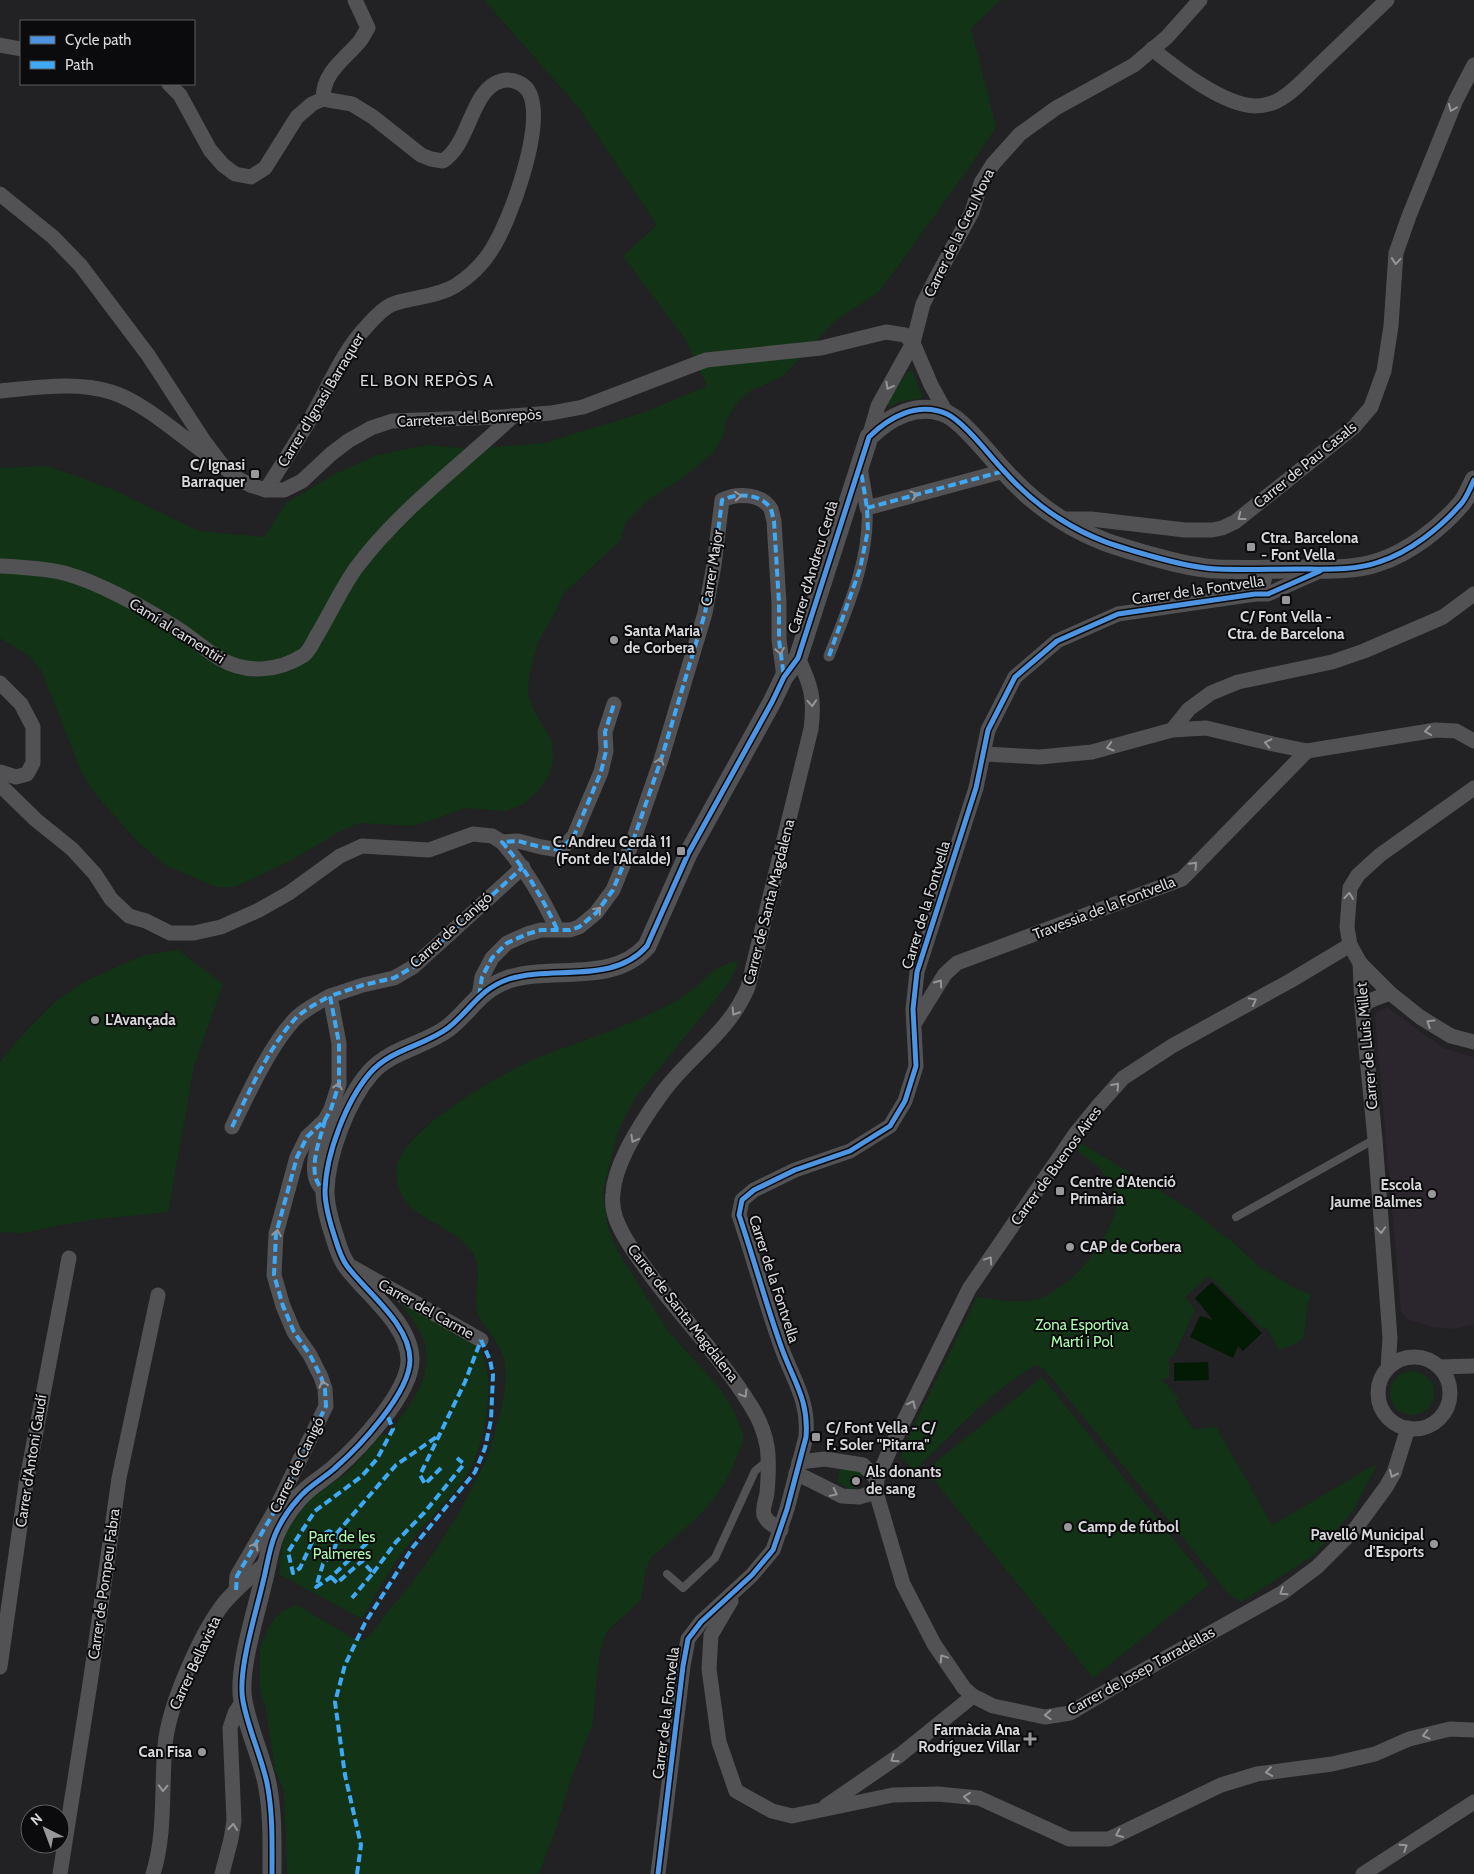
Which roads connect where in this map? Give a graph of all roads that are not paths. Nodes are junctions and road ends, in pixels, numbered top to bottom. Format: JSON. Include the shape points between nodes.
{"nodes":[{"id":1,"x":355,"y":0,"type":"edge"},
{"id":2,"x":1200,"y":0,"type":"edge"},
{"id":3,"x":1387,"y":0,"type":"edge"},
{"id":4,"x":0,"y":45,"type":"edge"},
{"id":5,"x":20,"y":49,"type":"edge"},
{"id":6,"x":1152,"y":49,"type":"junction"},
{"id":7,"x":1474,"y":65,"type":"edge"},
{"id":8,"x":170,"y":85,"type":"edge"},
{"id":9,"x":323,"y":99,"type":"junction"},
{"id":10,"x":0,"y":194,"type":"edge"},
{"id":11,"x":913,"y":343,"type":"junction"},
{"id":12,"x":0,"y":391,"type":"edge"},
{"id":13,"x":947,"y":414,"type":"junction"},
{"id":14,"x":513,"y":416,"type":"junction"},
{"id":15,"x":869,"y":437,"type":"junction"},
{"id":16,"x":859,"y":463,"type":"junction"},
{"id":17,"x":222,"y":465,"type":"junction"},
{"id":18,"x":1004,"y":471,"type":"junction"},
{"id":19,"x":1474,"y":480,"type":"edge"},
{"id":20,"x":266,"y":490,"type":"junction"},
{"id":21,"x":1468,"y":501,"type":"edge"},
{"id":22,"x":867,"y":508,"type":"junction"},
{"id":23,"x":1059,"y":518,"type":"junction"},
{"id":24,"x":0,"y":566,"type":"edge"},
{"id":25,"x":1266,"y":569,"type":"junction"},
{"id":26,"x":1325,"y":569,"type":"junction"},
{"id":27,"x":1255,"y":594,"type":"junction"},
{"id":28,"x":1474,"y":594,"type":"edge"},
{"id":29,"x":830,"y":656,"type":"dead end"},
{"id":30,"x":798,"y":658,"type":"junction"},
{"id":31,"x":784,"y":677,"type":"junction"},
{"id":32,"x":0,"y":683,"type":"edge"},
{"id":33,"x":614,"y":704,"type":"dead end"},
{"id":34,"x":1172,"y":730,"type":"junction"},
{"id":35,"x":1474,"y":741,"type":"edge"},
{"id":36,"x":1307,"y":750,"type":"junction"},
{"id":37,"x":983,"y":754,"type":"junction"},
{"id":38,"x":0,"y":772,"type":"edge"},
{"id":39,"x":0,"y":785,"type":"edge"},
{"id":40,"x":1474,"y":788,"type":"edge"},
{"id":41,"x":502,"y":842,"type":"junction"},
{"id":42,"x":523,"y":866,"type":"junction"},
{"id":43,"x":557,"y":929,"type":"junction"},
{"id":44,"x":1350,"y":945,"type":"junction"},
{"id":45,"x":1360,"y":963,"type":"junction"},
{"id":46,"x":1390,"y":993,"type":"junction"},
{"id":47,"x":330,"y":996,"type":"junction"},
{"id":48,"x":479,"y":996,"type":"junction"},
{"id":49,"x":1362,"y":1007,"type":"junction"},
{"id":50,"x":914,"y":1024,"type":"junction"},
{"id":51,"x":1474,"y":1042,"type":"edge"},
{"id":52,"x":325,"y":1120,"type":"junction"},
{"id":53,"x":232,"y":1127,"type":"dead end"},
{"id":54,"x":1375,"y":1139,"type":"junction"},
{"id":55,"x":325,"y":1191,"type":"junction"},
{"id":56,"x":1236,"y":1217,"type":"dead end"},
{"id":57,"x":69,"y":1258,"type":"dead end"},
{"id":58,"x":345,"y":1264,"type":"junction"},
{"id":59,"x":158,"y":1295,"type":"dead end"},
{"id":60,"x":481,"y":1340,"type":"dead end"},
{"id":61,"x":1474,"y":1366,"type":"edge"},
{"id":62,"x":1439,"y":1367,"type":"junction"},
{"id":63,"x":1388,"y":1368,"type":"junction"},
{"id":64,"x":1450,"y":1390,"type":"junction"},
{"id":65,"x":1408,"y":1428,"type":"junction"},
{"id":66,"x":806,"y":1437,"type":"junction"},
{"id":67,"x":825,"y":1459,"type":"junction"},
{"id":68,"x":768,"y":1460,"type":"junction"},
{"id":69,"x":797,"y":1467,"type":"junction"},
{"id":70,"x":876,"y":1486,"type":"junction"},
{"id":71,"x":781,"y":1530,"type":"junction"},
{"id":72,"x":268,"y":1561,"type":"junction"},
{"id":73,"x":667,"y":1574,"type":"dead end"},
{"id":74,"x":738,"y":1589,"type":"junction"},
{"id":75,"x":236,"y":1590,"type":"junction"},
{"id":76,"x":0,"y":1667,"type":"edge"},
{"id":77,"x":973,"y":1696,"type":"junction"},
{"id":78,"x":243,"y":1701,"type":"junction"},
{"id":79,"x":1474,"y":1730,"type":"edge"},
{"id":80,"x":1474,"y":1802,"type":"edge"},
{"id":81,"x":820,"y":1810,"type":"junction"},
{"id":82,"x":60,"y":1874,"type":"edge"},
{"id":83,"x":153,"y":1874,"type":"edge"},
{"id":84,"x":222,"y":1874,"type":"edge"},
{"id":85,"x":272,"y":1874,"type":"edge"},
{"id":86,"x":658,"y":1874,"type":"edge"},
{"id":87,"x":1363,"y":1874,"type":"edge"}],
"edges":[{"from":1,"to":9,"type":"street","via":[[368,28],[330,75],[323,88]]},
{"from":2,"to":6,"type":"street","name":"Carrer de la Creu Nova","via":[[1180,25]]},
{"from":3,"to":6,"type":"street","via":[[1297,86],[1278,100],[1256,106],[1239,103],[1206,87]]},
{"from":4,"to":5,"type":"street"},
{"from":6,"to":11,"type":"street","name":"Carrer de la Creu Nova","via":[[1134,65],[1056,108],[1020,134],[993,164],[981,184],[972,212],[923,304]]},
{"from":7,"to":23,"type":"street","name":"Carrer de Pau Casals","one_way":true,"via":[[1456,100],[1396,253],[1384,372],[1376,396],[1354,427],[1236,522],[1222,528],[1185,530]]},
{"from":8,"to":9,"type":"street","via":[[180,95],[210,150],[223,165],[235,174],[251,177],[265,168],[297,117]]},
{"from":9,"to":20,"type":"street","name":"Carrer d'Ignasi Barraquer","via":[[352,104],[374,117],[421,155],[443,161],[459,144],[488,87],[500,81],[521,83],[529,93],[534,110],[525,170],[492,250],[473,273],[453,287],[392,304],[377,315],[346,354]]},
{"from":10,"to":17,"type":"street","name":"Carretera del Bonrepòs","via":[[81,266],[148,356]]},
{"from":11,"to":13,"type":"street"},
{"from":11,"to":14,"type":"street","name":"Carretera del Bonrepòs","via":[[905,335],[886,332],[821,348],[706,360],[583,407]]},
{"from":11,"to":15,"type":"street","name":"Carrer de la Creu Nova","one_way":true,"via":[[878,406]]},
{"from":12,"to":17,"type":"street","via":[[59,387],[110,392],[128,399]]},
{"from":13,"to":15,"type":"street","name":"Carrer d'Andreu Cerdà","via":[[930,410],[899,414]]},
{"from":13,"to":18,"type":"street"},
{"from":14,"to":20,"type":"street","name":"Carretera del Bonrepòs","via":[[392,421],[370,428],[348,441],[302,481],[284,490]]},
{"from":14,"to":24,"type":"street","name":"Camí al camentiri","via":[[416,500],[389,529],[356,568],[306,654],[290,664],[258,670],[237,667],[176,628],[89,582],[64,573]]},
{"from":15,"to":16,"type":"street","name":"Carrer d'Andreu Cerdà"},
{"from":16,"to":22,"type":"street"},
{"from":16,"to":30,"type":"street","name":"Carrer d'Andreu Cerdà"},
{"from":17,"to":20,"type":"street","name":"Carretera del Bonrepòs","via":[[250,486]]},
{"from":22,"to":18,"type":"street","one_way":true},
{"from":18,"to":23,"type":"street","via":[[1026,494]]},
{"from":19,"to":21,"type":"street"},
{"from":21,"to":26,"type":"street","via":[[1424,538],[1394,556],[1363,567]]},
{"from":22,"to":29,"type":"street","via":[[868,530],[860,569]]},
{"from":23,"to":25,"type":"street","via":[[1105,543],[1176,563],[1216,569]]},
{"from":25,"to":26,"type":"street"},
{"from":25,"to":27,"type":"street","name":"Carrer de la Fontvella","via":[[1264,580]]},
{"from":26,"to":27,"type":"street","name":"Carrer de la Fontvella","via":[[1268,594]]},
{"from":27,"to":37,"type":"street","name":"Carrer de la Fontvella","via":[[1118,614],[1058,641],[1015,677],[988,730]]},
{"from":28,"to":34,"type":"street","via":[[1443,617],[1356,654],[1309,668],[1238,682],[1211,693],[1189,709]]},
{"from":30,"to":31,"type":"street","name":"Carrer d'Andreu Cerdà"},
{"from":30,"to":68,"type":"street","name":"Carrer de Santa Magdalena","one_way":true,"via":[[811,688],[811,729],[748,987],[719,1034],[661,1095],[616,1174],[612,1203],[624,1237],[667,1297],[740,1387],[762,1423]]},
{"from":43,"to":31,"type":"street","name":"Carrer Major","one_way":true,"via":[[579,927],[596,914],[613,890],[633,841],[705,613],[722,500],[732,495],[747,495],[760,500],[770,509],[774,521],[779,640]]},
{"from":31,"to":48,"type":"street","name":"Carrer d'Andreu Cerdà","via":[[688,854],[654,932],[640,955],[598,970],[512,978],[495,984]]},
{"from":32,"to":38,"type":"street","via":[[21,704],[33,727],[33,762],[27,774],[16,777]]},
{"from":33,"to":41,"type":"street","via":[[605,732],[606,751],[601,772],[574,836],[560,850],[518,841]]},
{"from":36,"to":34,"type":"street","one_way":true,"via":[[1206,728]]},
{"from":34,"to":37,"type":"street","one_way":true,"via":[[1092,752],[1040,758]]},
{"from":35,"to":36,"type":"street","one_way":true,"via":[[1456,731],[1436,730]]},
{"from":50,"to":36,"type":"street","name":"Travessia de la Fontvella","one_way":true,"via":[[941,981],[957,963],[1182,879]]},
{"from":37,"to":50,"type":"street","name":"Carrer de la Fontvella","via":[[976,788],[917,972]]},
{"from":39,"to":41,"type":"street","via":[[72,849],[95,874],[111,899],[129,916],[170,933],[194,933],[221,927],[259,910],[340,856],[362,846],[429,850],[473,834],[492,836]]},
{"from":44,"to":40,"type":"street","name":"Carrer de Lluis Millet","one_way":true,"via":[[1347,927],[1350,888],[1358,875],[1380,855]]},
{"from":41,"to":42,"type":"street"},
{"from":42,"to":43,"type":"street"},
{"from":42,"to":47,"type":"street","name":"Carrer de Canigó","via":[[413,967],[394,978]]},
{"from":43,"to":48,"type":"street","via":[[527,934],[508,943],[492,958],[482,977]]},
{"from":44,"to":45,"type":"street","name":"Carrer de Lluis Millet"},
{"from":70,"to":44,"type":"street","name":"Carrer de Buenos Aires","one_way":true,"via":[[892,1445],[969,1289],[1076,1132],[1098,1106],[1123,1078],[1172,1046]]},
{"from":45,"to":46,"type":"street"},
{"from":45,"to":49,"type":"street","name":"Carrer de Lluis Millet"},
{"from":46,"to":49,"type":"street"},
{"from":51,"to":46,"type":"street","one_way":true,"via":[[1451,1036]]},
{"from":52,"to":47,"type":"street","name":"Carrer de Canigó","one_way":true,"via":[[339,1084],[340,1071],[339,1043]]},
{"from":47,"to":53,"type":"street","via":[[297,1017],[275,1046]]},
{"from":48,"to":55,"type":"street","name":"Carrer d'Andreu Cerdà","via":[[448,1028],[383,1060],[371,1072],[358,1089],[340,1130]]},
{"from":49,"to":54,"type":"street","name":"Carrer de Lluis Millet"},
{"from":50,"to":66,"type":"street","name":"Carrer de la Fontvella","via":[[916,1066],[905,1101],[890,1126],[850,1151],[795,1170],[754,1190],[742,1200],[739,1215],[783,1350],[805,1404]]},
{"from":52,"to":55,"type":"street","via":[[315,1177]]},
{"from":75,"to":52,"type":"street","name":"Carrer de Canigó","one_way":true,"via":[[237,1576],[274,1512],[326,1406],[321,1377],[294,1332],[274,1276],[276,1234],[289,1181],[301,1146]]},
{"from":54,"to":56,"type":"lane"},
{"from":54,"to":63,"type":"street","name":"Carrer de Lluis Millet","one_way":true,"via":[[1390,1338]]},
{"from":55,"to":58,"type":"street","name":"Carrer d'Andreu Cerdà","via":[[330,1222]]},
{"from":57,"to":76,"type":"street","name":"Carrer d'Antoni Gaudí","via":[[26,1484]]},
{"from":58,"to":60,"type":"street","name":"Carrer del Carme"},
{"from":58,"to":72,"type":"street","via":[[395,1321],[409,1350],[409,1372],[396,1398],[367,1435],[333,1470],[297,1500],[274,1537]]},
{"from":59,"to":82,"type":"street","name":"Carrer de Pompeu Fabra","via":[[118,1478],[92,1677]]},
{"from":61,"to":62,"type":"street"},
{"from":61,"to":64,"type":"street"},
{"from":62,"to":63,"type":"street","via":[[1425,1358],[1410,1357]]},
{"from":62,"to":64,"type":"street"},
{"from":63,"to":65,"type":"street","via":[[1380,1382],[1381,1408],[1392,1421]]},
{"from":64,"to":65,"type":"street","via":[[1448,1405],[1439,1418],[1424,1427]]},
{"from":65,"to":77,"type":"street","name":"Carrer de Josep Tarradellas","one_way":true,"via":[[1394,1473],[1356,1528],[1317,1566],[1282,1593],[1070,1713],[1045,1717],[993,1706]]},
{"from":66,"to":67,"type":"street"},
{"from":66,"to":69,"type":"street","name":"Carrer de la Fontvella"},
{"from":67,"to":69,"type":"street"},
{"from":67,"to":70,"type":"street","via":[[863,1465]]},
{"from":68,"to":71,"type":"street","name":"Carrer de Santa Magdalena","via":[[763,1513],[767,1521]]},
{"from":68,"to":73,"type":"lane","via":[[755,1471],[715,1558],[683,1588]]},
{"from":69,"to":70,"type":"street","one_way":true,"via":[[842,1496],[859,1497]]},
{"from":69,"to":71,"type":"street","name":"Carrer de la Fontvella"},
{"from":77,"to":70,"type":"street","one_way":true,"via":[[934,1644],[903,1584]]},
{"from":71,"to":74,"type":"street","name":"Carrer de la Fontvella","via":[[774,1550]]},
{"from":72,"to":75,"type":"street","name":"Carrer Bellavista"},
{"from":72,"to":78,"type":"street","via":[[244,1664]]},
{"from":74,"to":81,"type":"street","via":[[712,1635],[709,1669],[719,1742],[736,1791],[772,1811],[792,1816]]},
{"from":74,"to":86,"type":"street","name":"Carrer de la Fontvella","via":[[701,1622],[688,1639]]},
{"from":75,"to":83,"type":"street","name":"Carrer Bellavista","one_way":true,"via":[[210,1625],[171,1712],[165,1745],[158,1854]]},
{"from":77,"to":81,"type":"street","one_way":true,"via":[[900,1755]]},
{"from":84,"to":78,"type":"street","one_way":true,"via":[[234,1821],[230,1728]]},
{"from":78,"to":85,"type":"street","via":[[266,1781],[272,1815]]},
{"from":79,"to":81,"type":"street","one_way":true,"via":[[1450,1729],[1408,1739],[1375,1754],[1257,1774],[1221,1785],[1109,1839],[1069,1839],[979,1798],[938,1794],[893,1795]]},
{"from":87,"to":80,"type":"street","one_way":true}]}
